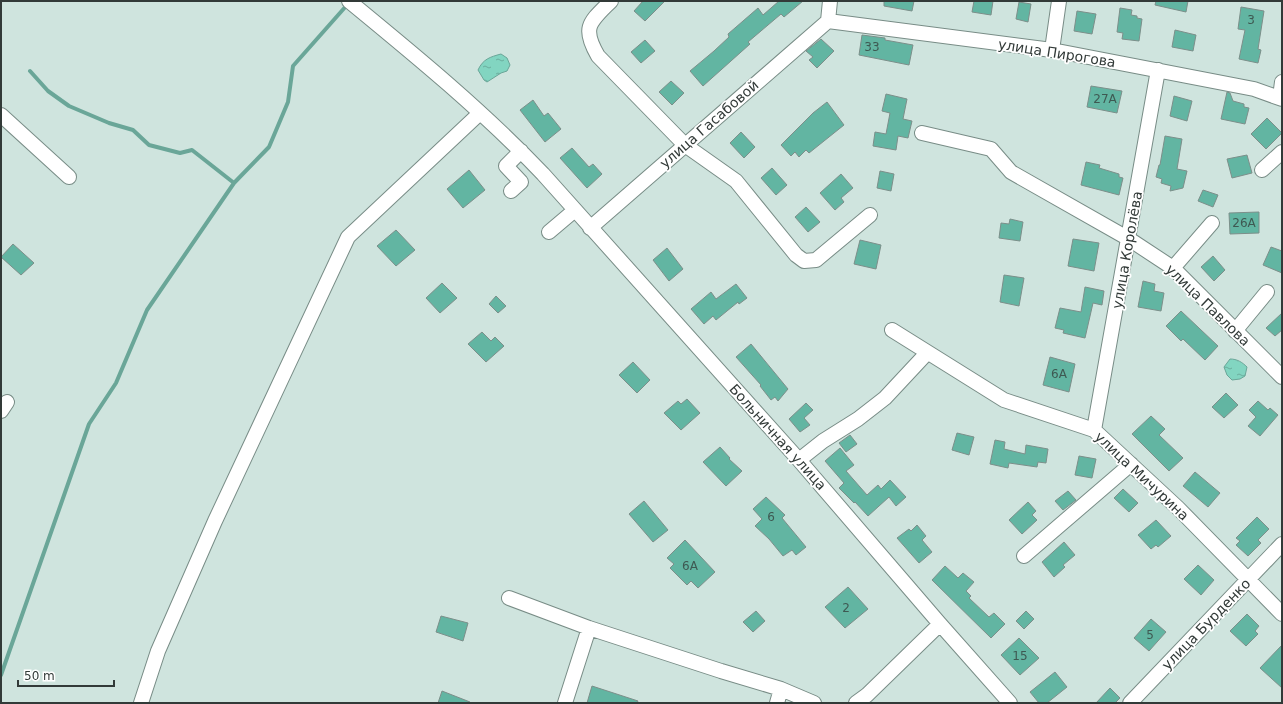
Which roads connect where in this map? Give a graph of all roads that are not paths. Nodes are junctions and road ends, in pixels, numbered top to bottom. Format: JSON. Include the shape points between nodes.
{"nodes":[{"id":1,"x":349,"y":1,"type":"edge"},
{"id":2,"x":611,"y":1,"type":"edge"},
{"id":3,"x":830,"y":1,"type":"edge"},
{"id":4,"x":1059,"y":1,"type":"edge"},
{"id":5,"x":828,"y":21,"type":"junction"},
{"id":6,"x":1052,"y":50,"type":"junction"},
{"id":7,"x":1158,"y":70,"type":"junction"},
{"id":8,"x":1282,"y":82,"type":"edge"},
{"id":9,"x":1281,"y":98,"type":"edge"},
{"id":10,"x":480,"y":113,"type":"junction"},
{"id":11,"x":1,"y":115,"type":"edge"},
{"id":12,"x":922,"y":133,"type":"dead end"},
{"id":13,"x":685,"y":145,"type":"junction"},
{"id":14,"x":521,"y":151,"type":"junction"},
{"id":15,"x":1282,"y":152,"type":"edge"},
{"id":16,"x":1262,"y":170,"type":"dead end"},
{"id":17,"x":69,"y":177,"type":"dead end"},
{"id":18,"x":511,"y":191,"type":"dead end"},
{"id":19,"x":575,"y":210,"type":"junction"},
{"id":20,"x":870,"y":215,"type":"dead end"},
{"id":21,"x":1212,"y":223,"type":"dead end"},
{"id":22,"x":590,"y":228,"type":"junction"},
{"id":23,"x":548,"y":232,"type":"dead end"},
{"id":24,"x":1129,"y":239,"type":"junction"},
{"id":25,"x":1173,"y":268,"type":"junction"},
{"id":26,"x":1266,"y":292,"type":"dead end"},
{"id":27,"x":892,"y":330,"type":"dead end"},
{"id":28,"x":1235,"y":331,"type":"junction"},
{"id":29,"x":927,"y":352,"type":"junction"},
{"id":30,"x":1282,"y":377,"type":"edge"},
{"id":31,"x":1094,"y":430,"type":"junction"},
{"id":32,"x":799,"y":460,"type":"junction"},
{"id":33,"x":1131,"y":464,"type":"junction"},
{"id":34,"x":1282,"y":544,"type":"edge"},
{"id":35,"x":1024,"y":556,"type":"dead end"},
{"id":36,"x":1248,"y":580,"type":"junction"},
{"id":37,"x":509,"y":598,"type":"dead end"},
{"id":38,"x":1282,"y":614,"type":"edge"},
{"id":39,"x":940,"y":624,"type":"junction"},
{"id":40,"x":589,"y":628,"type":"junction"},
{"id":41,"x":782,"y":689,"type":"junction"},
{"id":42,"x":141,"y":703,"type":"edge"},
{"id":43,"x":565,"y":703,"type":"edge"},
{"id":44,"x":777,"y":703,"type":"edge"},
{"id":45,"x":814,"y":703,"type":"edge"},
{"id":46,"x":856,"y":703,"type":"edge"},
{"id":47,"x":1010,"y":703,"type":"edge"},
{"id":48,"x":1130,"y":703,"type":"edge"}],
"edges":[{"from":1,"to":10,"type":"street","name":"Больничная улица"},
{"from":2,"to":13,"type":"street","via":[[589,27],[591,44],[598,56]]},
{"from":3,"to":5,"type":"street"},
{"from":4,"to":6,"type":"street"},
{"from":5,"to":6,"type":"street","name":"улица Пирогова"},
{"from":5,"to":13,"type":"street","name":"улица Гасабовой"},
{"from":6,"to":7,"type":"street","name":"улица Пирогова"},
{"from":7,"to":9,"type":"street","name":"улица Пирогова","via":[[1254,89]]},
{"from":7,"to":24,"type":"street","name":"улица Королёва"},
{"from":8,"to":9,"type":"street"},
{"from":10,"to":14,"type":"street","name":"Больничная улица"},
{"from":10,"to":42,"type":"street","via":[[348,237],[215,521],[158,651]]},
{"from":11,"to":17,"type":"street"},
{"from":12,"to":24,"type":"street","name":"улица Павлова","via":[[991,149],[1011,172]]},
{"from":13,"to":20,"type":"street","via":[[736,181],[796,255],[804,261],[816,260]]},
{"from":13,"to":22,"type":"street","name":"улица Гасабовой"},
{"from":14,"to":18,"type":"street","via":[[506,166],[521,182]]},
{"from":14,"to":19,"type":"street","name":"Больничная улица"},
{"from":15,"to":16,"type":"street"},
{"from":19,"to":22,"type":"street","name":"Больничная улица"},
{"from":19,"to":23,"type":"street"},
{"from":21,"to":25,"type":"street"},
{"from":22,"to":32,"type":"street","name":"Больничная улица"},
{"from":24,"to":25,"type":"street","name":"улица Павлова"},
{"from":24,"to":31,"type":"street","name":"улица Королёва"},
{"from":25,"to":28,"type":"street","name":"улица Павлова"},
{"from":26,"to":28,"type":"street"},
{"from":27,"to":29,"type":"street","name":"улица Мичурина"},
{"from":28,"to":30,"type":"street","name":"улица Павлова"},
{"from":29,"to":31,"type":"street","name":"улица Мичурина","via":[[1004,400]]},
{"from":29,"to":32,"type":"street","via":[[885,398]]},
{"from":31,"to":33,"type":"street","name":"улица Мичурина"},
{"from":32,"to":39,"type":"street","name":"Больничная улица"},
{"from":33,"to":35,"type":"street"},
{"from":33,"to":36,"type":"street","name":"улица Мичурина"},
{"from":34,"to":36,"type":"street","name":"улица Бурденко"},
{"from":36,"to":38,"type":"street","name":"улица Мичурина"},
{"from":36,"to":48,"type":"street","name":"улица Бурденко"},
{"from":37,"to":40,"type":"street"},
{"from":39,"to":46,"type":"street"},
{"from":39,"to":47,"type":"street","name":"Больничная улица"},
{"from":40,"to":41,"type":"street"},
{"from":40,"to":43,"type":"street"},
{"from":41,"to":44,"type":"street"},
{"from":41,"to":45,"type":"street"}]}
